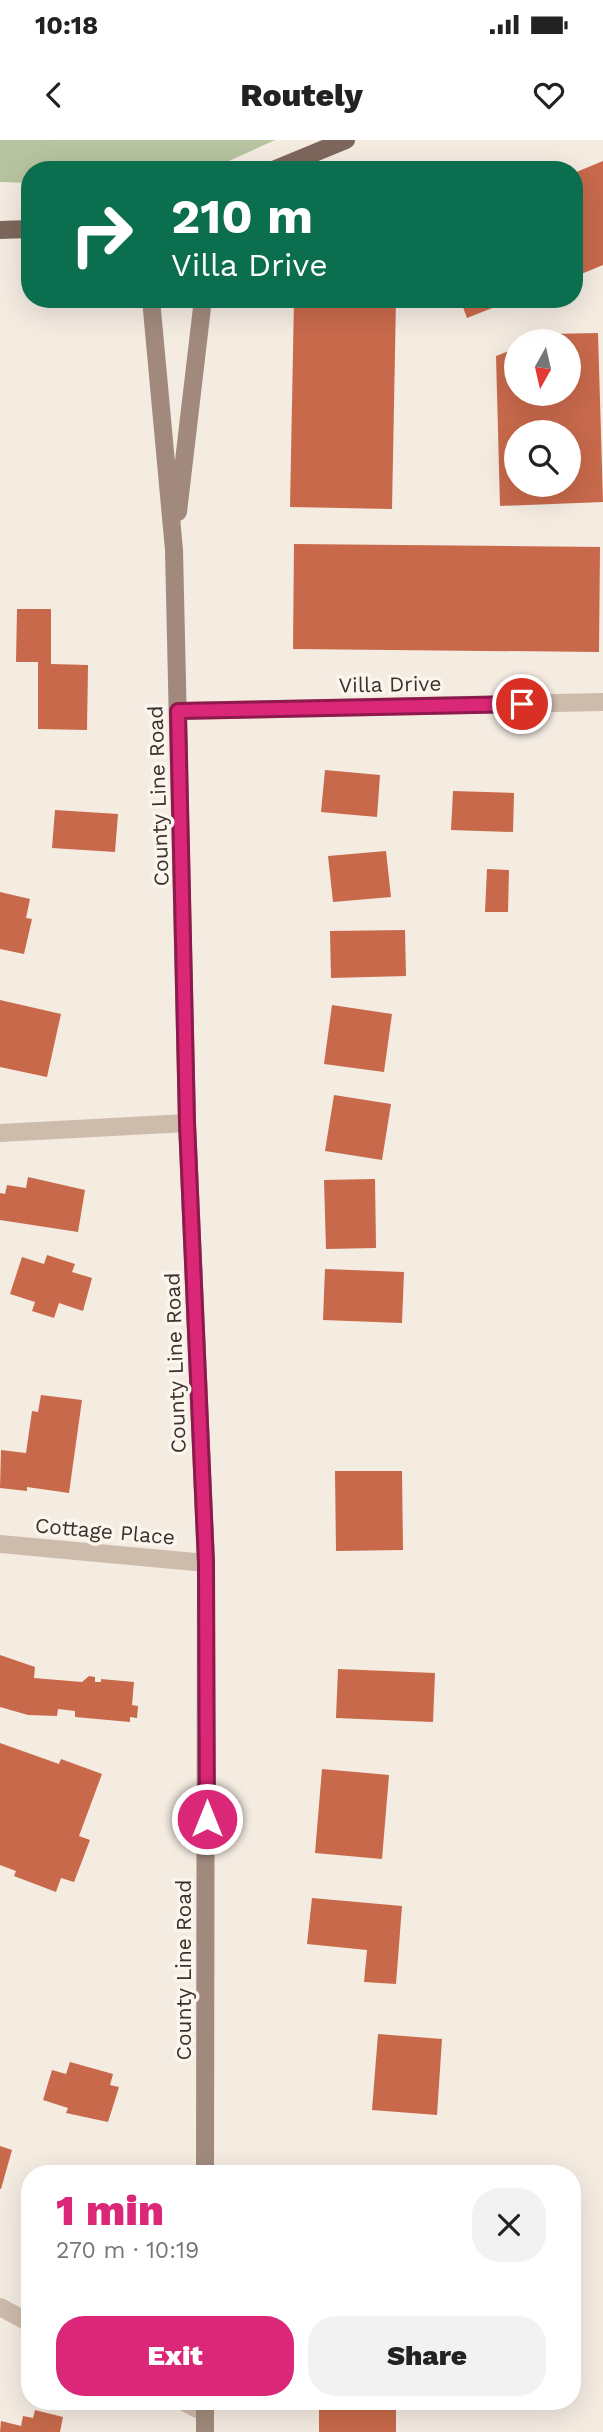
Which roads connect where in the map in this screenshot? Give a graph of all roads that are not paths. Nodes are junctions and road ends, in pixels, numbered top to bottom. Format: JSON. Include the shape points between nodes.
{"nodes":[{"id":1,"x":346,"y":140,"type":"edge"},
{"id":2,"x":295,"y":161,"type":"edge"},
{"id":3,"x":21,"y":229,"type":"edge"},
{"id":4,"x":0,"y":230,"type":"edge"},
{"id":5,"x":152,"y":308,"type":"edge"},
{"id":6,"x":202,"y":308,"type":"edge"},
{"id":7,"x":174,"y":550,"type":"junction"},
{"id":8,"x":603,"y":702,"type":"edge"},
{"id":9,"x":178,"y":711,"type":"junction"},
{"id":10,"x":187,"y":1123,"type":"junction"},
{"id":11,"x":0,"y":1133,"type":"edge"},
{"id":12,"x":0,"y":1544,"type":"edge"},
{"id":13,"x":206,"y":1563,"type":"junction"},
{"id":14,"x":205,"y":2165,"type":"edge"},
{"id":15,"x":0,"y":2307,"type":"edge"},
{"id":16,"x":21,"y":2318,"type":"edge"},
{"id":17,"x":205,"y":2410,"type":"edge"},
{"id":18,"x":205,"y":2432,"type":"edge"}],
"edges":[{"from":1,"to":2,"type":"main road"},
{"from":3,"to":4,"type":"main road"},
{"from":5,"to":7,"type":"main road","name":"County Line Road"},
{"from":6,"to":7,"type":"main road","name":"County Line Road"},
{"from":7,"to":9,"type":"main road","name":"County Line Road"},
{"from":8,"to":9,"type":"street","name":"Villa Drive"},
{"from":9,"to":10,"type":"main road","name":"County Line Road"},
{"from":10,"to":11,"type":"street"},
{"from":10,"to":13,"type":"main road","name":"County Line Road"},
{"from":12,"to":13,"type":"street","name":"Cottage Place"},
{"from":13,"to":14,"type":"main road","name":"County Line Road"},
{"from":15,"to":16,"type":"street"},
{"from":17,"to":18,"type":"main road"}]}
